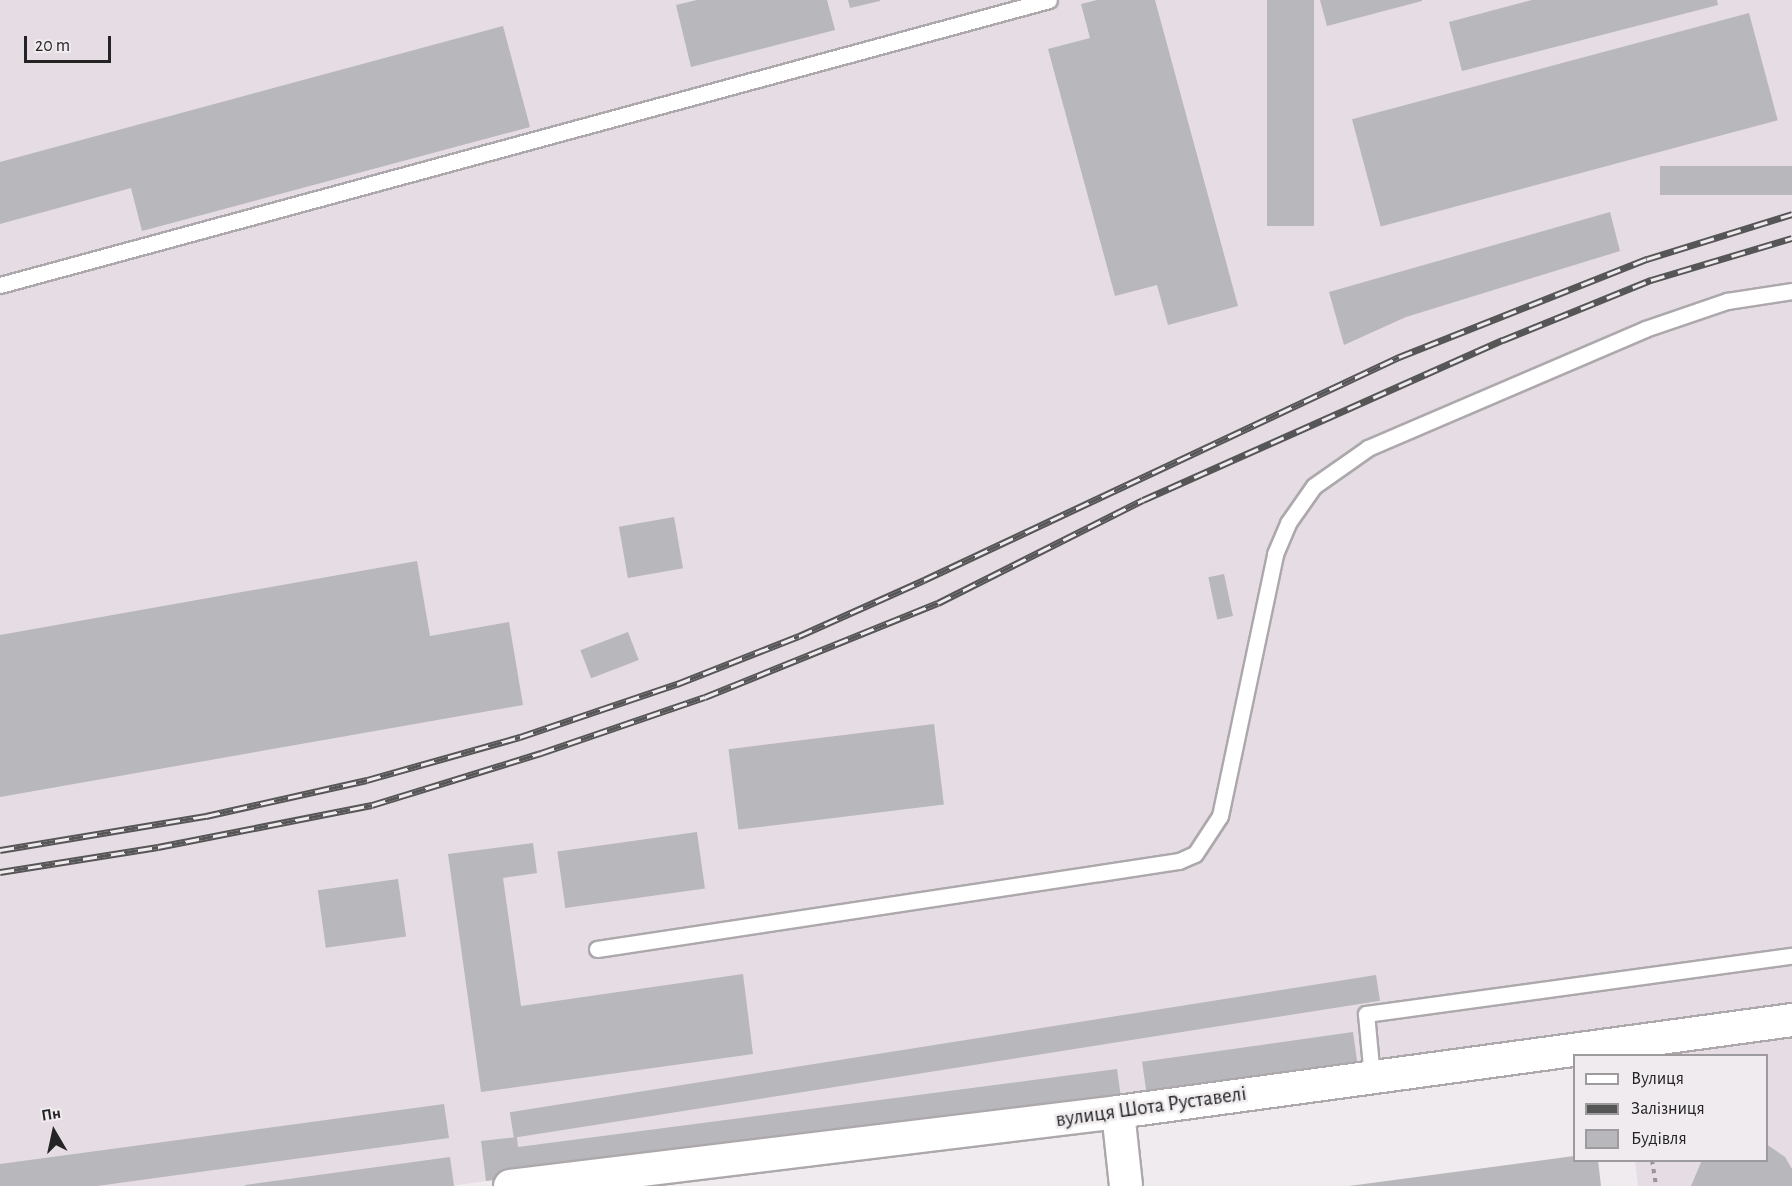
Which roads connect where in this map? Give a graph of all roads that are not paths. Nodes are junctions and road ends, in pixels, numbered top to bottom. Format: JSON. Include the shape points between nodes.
{"nodes":[{"id":1,"x":1049,"y":0,"type":"edge"},
{"id":2,"x":0,"y":285,"type":"edge"},
{"id":3,"x":1792,"y":291,"type":"edge"},
{"id":4,"x":597,"y":949,"type":"dead end"},
{"id":5,"x":1792,"y":956,"type":"edge"},
{"id":6,"x":1792,"y":1020,"type":"edge"},
{"id":7,"x":1372,"y":1077,"type":"junction"},
{"id":8,"x":1118,"y":1112,"type":"junction"},
{"id":9,"x":510,"y":1186,"type":"edge"},
{"id":10,"x":1126,"y":1186,"type":"edge"}],
"edges":[{"from":1,"to":2,"type":"lane"},
{"from":3,"to":4,"type":"lane","via":[[1727,301],[1645,328],[1368,448],[1314,486],[1288,523],[1275,554],[1220,816],[1195,854],[1179,861]]},
{"from":5,"to":7,"type":"lane","via":[[1366,1014]]},
{"from":6,"to":7,"type":"street","name":"вулиця Шота Руставелі"},
{"from":7,"to":8,"type":"street","name":"вулиця Шота Руставелі"},
{"from":8,"to":9,"type":"street","name":"вулиця Шота Руставелі"},
{"from":8,"to":10,"type":"street"}]}
